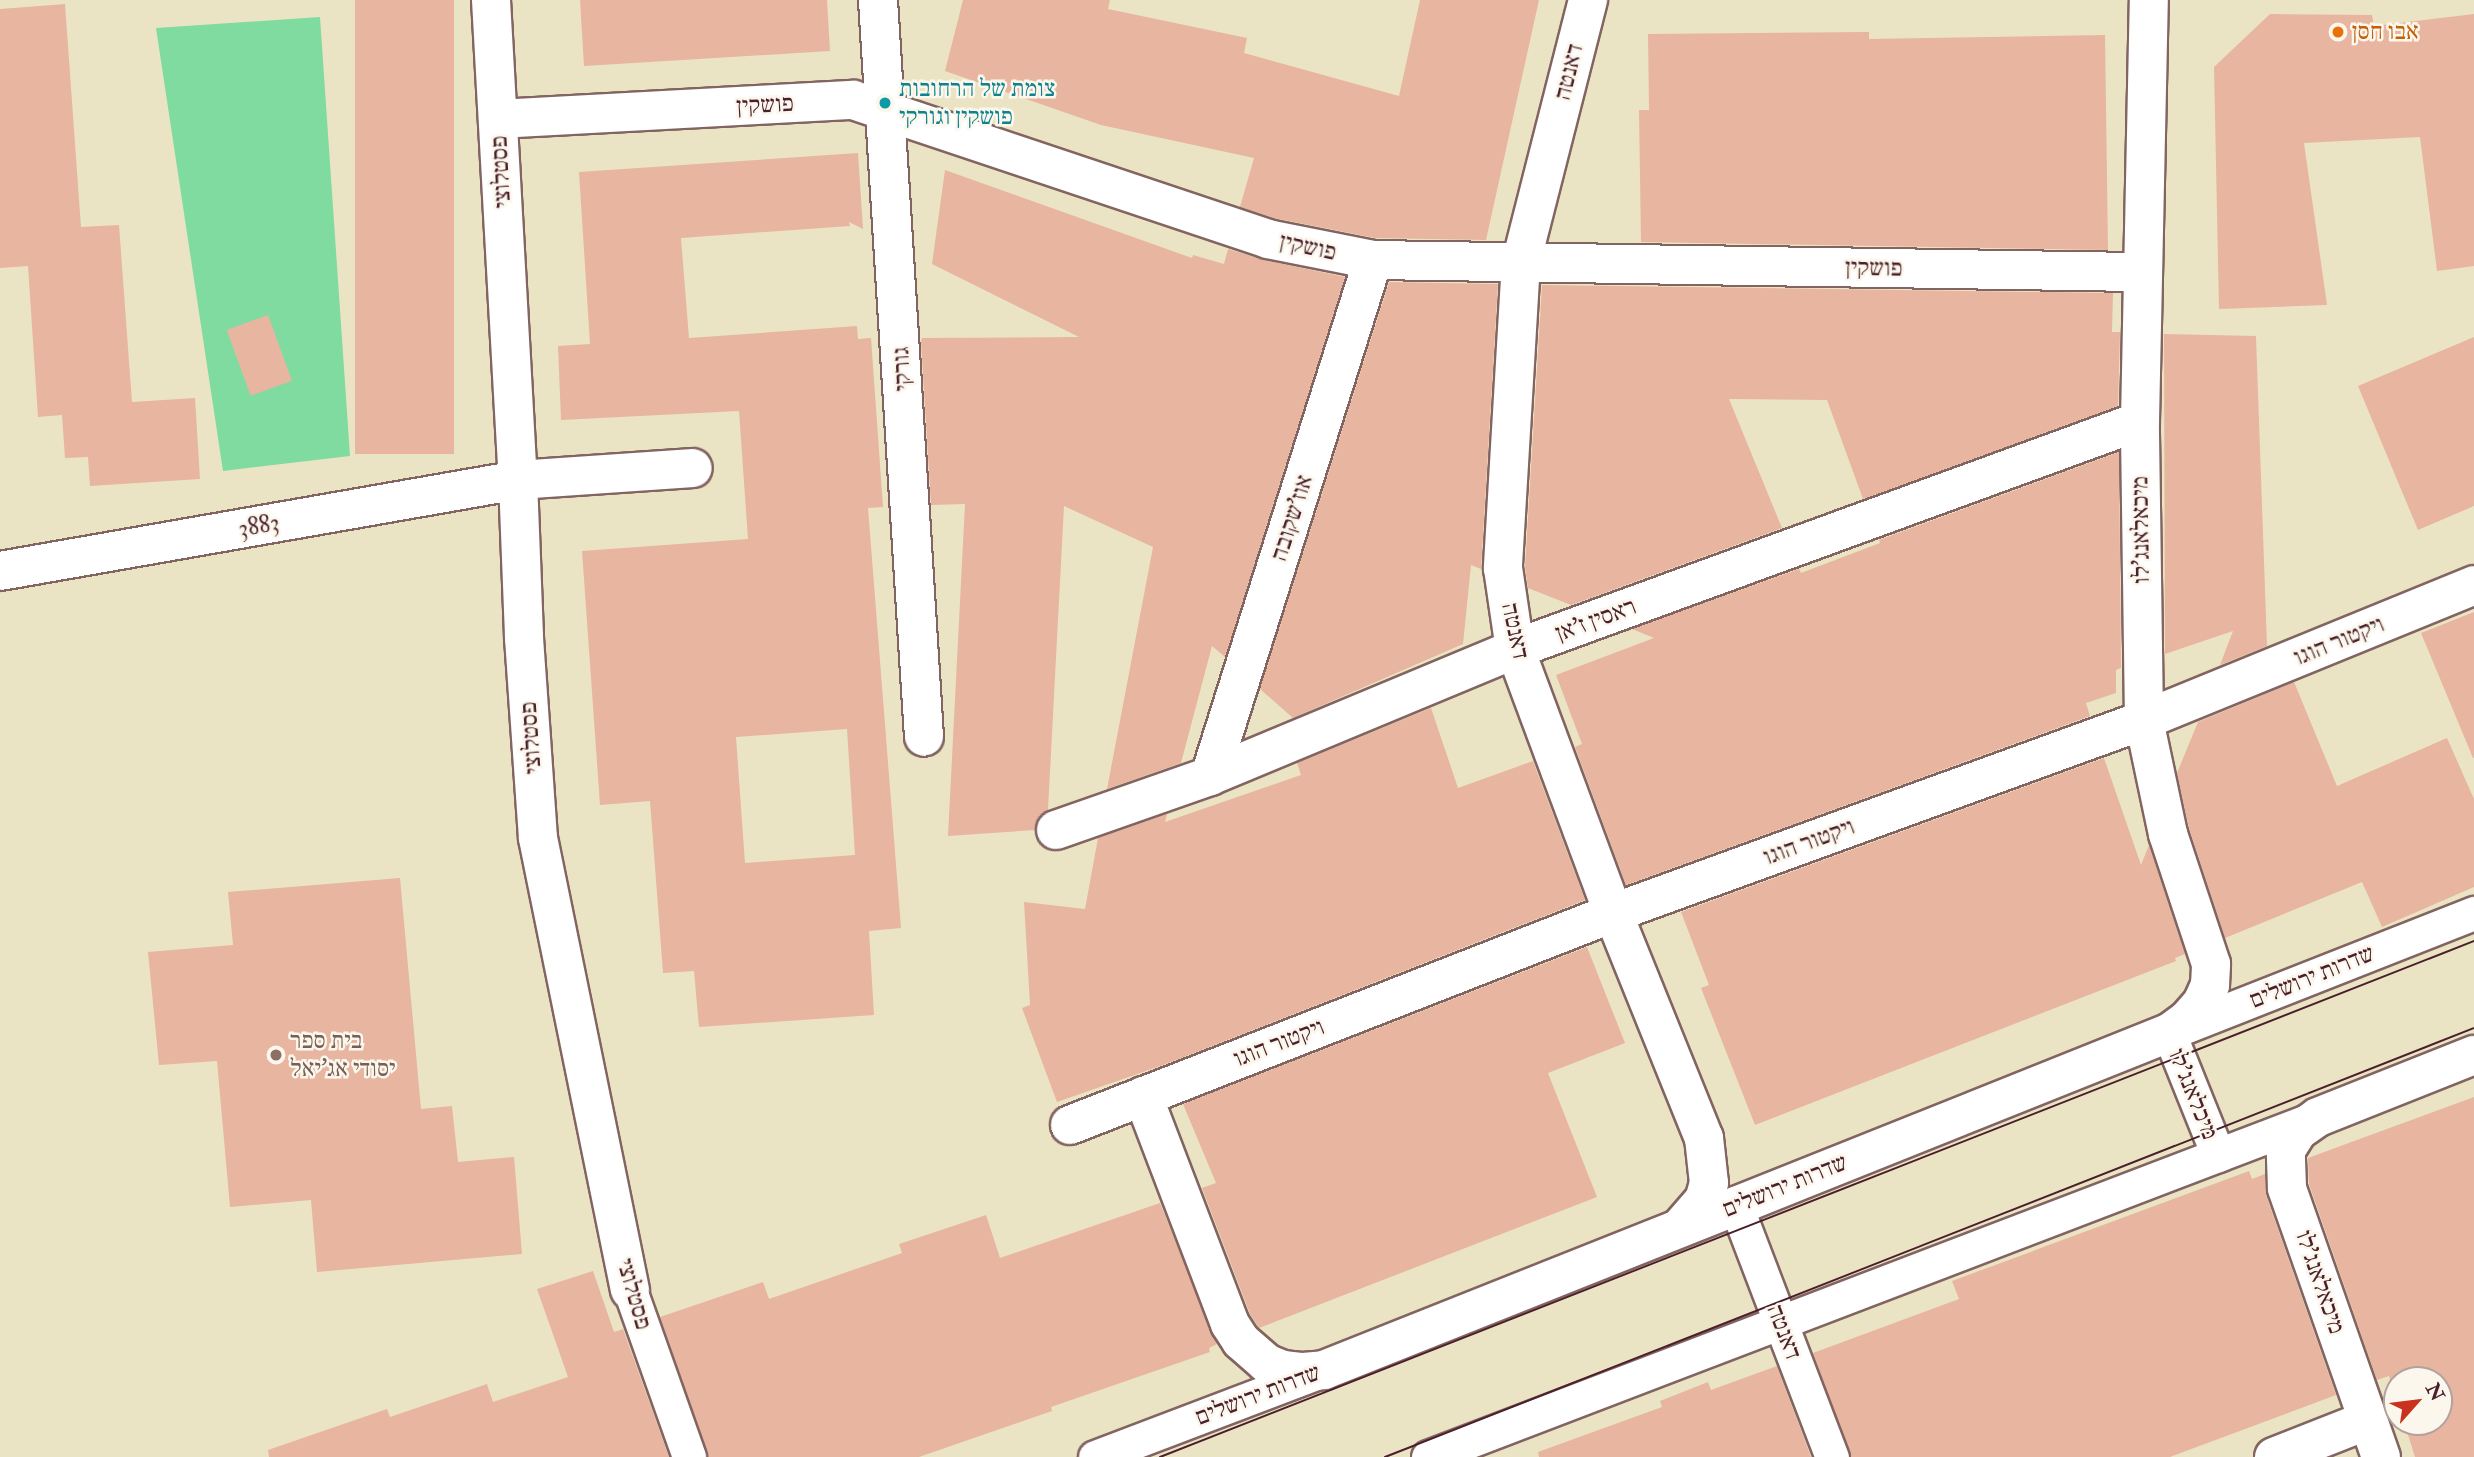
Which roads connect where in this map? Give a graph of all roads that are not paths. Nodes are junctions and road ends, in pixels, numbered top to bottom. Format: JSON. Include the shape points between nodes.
{"nodes":[{"id":1,"x":491,"y":0,"type":"edge"},
{"id":2,"x":878,"y":0,"type":"edge"},
{"id":3,"x":1588,"y":0,"type":"edge"},
{"id":4,"x":2149,"y":0,"type":"edge"},
{"id":5,"x":887,"y":110,"type":"junction"},
{"id":6,"x":498,"y":119,"type":"junction"},
{"id":7,"x":1373,"y":260,"type":"junction"},
{"id":8,"x":1521,"y":262,"type":"junction"},
{"id":9,"x":2141,"y":272,"type":"junction"},
{"id":10,"x":2140,"y":421,"type":"junction"},
{"id":11,"x":693,"y":468,"type":"dead end"},
{"id":12,"x":518,"y":480,"type":"junction"},
{"id":13,"x":0,"y":570,"type":"edge"},
{"id":14,"x":2474,"y":585,"type":"edge"},
{"id":15,"x":1515,"y":649,"type":"junction"},
{"id":16,"x":2144,"y":720,"type":"junction"},
{"id":17,"x":925,"y":737,"type":"dead end"},
{"id":18,"x":1210,"y":776,"type":"junction"},
{"id":19,"x":1056,"y":830,"type":"dead end"},
{"id":20,"x":1613,"y":912,"type":"junction"},
{"id":21,"x":2474,"y":913,"type":"edge"},
{"id":22,"x":2169,"y":1033,"type":"junction"},
{"id":23,"x":2474,"y":1055,"type":"edge"},
{"id":24,"x":1143,"y":1096,"type":"junction"},
{"id":25,"x":2318,"y":1117,"type":"junction"},
{"id":26,"x":1070,"y":1125,"type":"dead end"},
{"id":27,"x":2218,"y":1155,"type":"junction"},
{"id":28,"x":1736,"y":1206,"type":"junction"},
{"id":29,"x":1680,"y":1228,"type":"junction"},
{"id":30,"x":630,"y":1290,"type":"joint"},
{"id":31,"x":1781,"y":1324,"type":"junction"},
{"id":32,"x":1324,"y":1370,"type":"junction"},
{"id":33,"x":2368,"y":1420,"type":"junction"},
{"id":34,"x":1145,"y":1448,"type":"edge"},
{"id":35,"x":689,"y":1457,"type":"edge"},
{"id":36,"x":1096,"y":1457,"type":"edge"},
{"id":37,"x":1428,"y":1457,"type":"edge"},
{"id":38,"x":1832,"y":1457,"type":"edge"},
{"id":39,"x":2274,"y":1457,"type":"edge"},
{"id":40,"x":2381,"y":1457,"type":"edge"}],
"edges":[{"from":1,"to":6,"type":"street","name":"פסטלוצי"},
{"from":2,"to":5,"type":"street","name":"גורקי"},
{"from":3,"to":8,"type":"street","name":"דאנטה"},
{"from":4,"to":9,"type":"street","name":"מיכאלאנג'לו"},
{"from":5,"to":6,"type":"street","name":"פושקין","via":[[853,100]]},
{"from":5,"to":7,"type":"street","name":"פושקין","via":[[1268,239]]},
{"from":5,"to":17,"type":"street","name":"גורקי"},
{"from":6,"to":12,"type":"street","name":"פסטלוצי"},
{"from":7,"to":8,"type":"street","name":"פושקין"},
{"from":7,"to":18,"type":"street","name":"אוז'שקובה"},
{"from":8,"to":9,"type":"street","name":"פושקין"},
{"from":8,"to":15,"type":"street","name":"דאנטה","via":[[1503,568]]},
{"from":9,"to":10,"type":"street","name":"מיכאלאנג'לו"},
{"from":10,"to":15,"type":"street","name":"ראסין ז'אן"},
{"from":10,"to":16,"type":"street","name":"מיכאלאנג'לו"},
{"from":11,"to":12,"type":"street","name":"3883"},
{"from":12,"to":13,"type":"street","name":"3883"},
{"from":12,"to":30,"type":"street","name":"פסטלוצי","via":[[538,838]]},
{"from":14,"to":16,"type":"street","name":"ויקטור הוגו"},
{"from":15,"to":18,"type":"street","name":"ראסין ז'אן"},
{"from":15,"to":20,"type":"street","name":"דאנטה"},
{"from":16,"to":20,"type":"street","name":"ויקטור הוגו"},
{"from":16,"to":22,"type":"street","name":"מיכאלאנג'לו","via":[[2168,834],[2211,964],[2210,985],[2202,1003]]},
{"from":18,"to":19,"type":"street","name":"ראסין ז'אן"},
{"from":20,"to":24,"type":"street","name":"ויקטור הוגו"},
{"from":20,"to":29,"type":"street","name":"דאנטה","via":[[1709,1160],[1704,1199]]},
{"from":21,"to":22,"type":"street","name":"שדרות ירושלים"},
{"from":22,"to":27,"type":"street","name":"מיכלאנג'לו"},
{"from":22,"to":28,"type":"street","name":"שדרות ירושלים"},
{"from":23,"to":25,"type":"street"},
{"from":24,"to":26,"type":"street","name":"ויקטור הוגו"},
{"from":24,"to":32,"type":"street","via":[[1230,1324],[1241,1341],[1266,1363],[1283,1370]]},
{"from":25,"to":27,"type":"street"},
{"from":25,"to":33,"type":"street","name":"מיכאלאנג'לו","via":[[2298,1131],[2286,1150],[2287,1188]]},
{"from":27,"to":31,"type":"street"},
{"from":28,"to":29,"type":"street","name":"שדרות ירושלים"},
{"from":28,"to":31,"type":"street","name":"דאנטה"},
{"from":29,"to":32,"type":"street","name":"שדרות ירושלים"},
{"from":30,"to":35,"type":"street","name":"פסטלוצי"},
{"from":31,"to":37,"type":"street"},
{"from":31,"to":38,"type":"street","name":"דאנטה"},
{"from":32,"to":34,"type":"street","name":"שדרות ירושלים"},
{"from":33,"to":39,"type":"street"},
{"from":33,"to":40,"type":"street","name":"מיכאלאנג'לו"},
{"from":34,"to":36,"type":"street","name":"שדרות ירושלים"}]}
